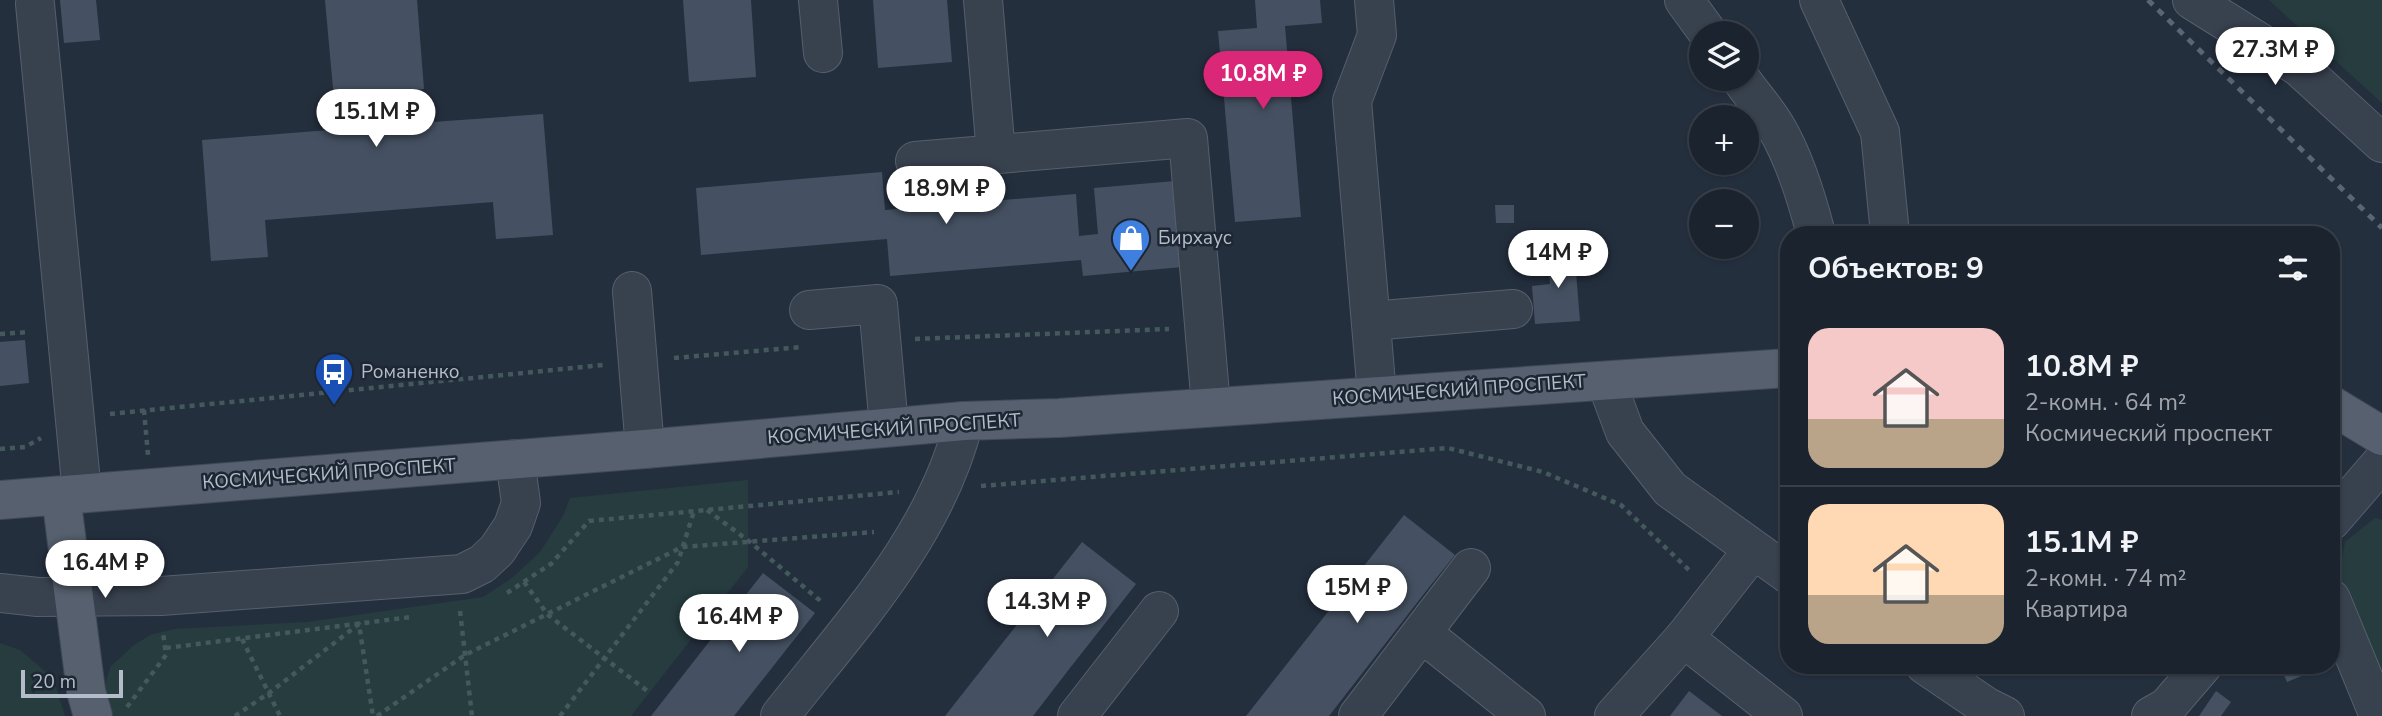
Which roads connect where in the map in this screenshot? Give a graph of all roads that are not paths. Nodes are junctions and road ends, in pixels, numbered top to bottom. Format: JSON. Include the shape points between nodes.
{"nodes":[{"id":1,"x":818,"y":0,"type":"edge"},
{"id":2,"x":983,"y":0,"type":"edge"},
{"id":3,"x":1374,"y":0,"type":"edge"},
{"id":4,"x":1684,"y":0,"type":"edge"},
{"id":5,"x":1819,"y":0,"type":"edge"},
{"id":6,"x":35,"y":4,"type":"dead end"},
{"id":7,"x":2216,"y":5,"type":"edge"},
{"id":8,"x":1699,"y":21,"type":"edge"},
{"id":9,"x":823,"y":54,"type":"dead end"},
{"id":10,"x":1750,"y":91,"type":"edge"},
{"id":11,"x":2382,"y":142,"type":"edge"},
{"id":12,"x":996,"y":154,"type":"junction"},
{"id":13,"x":915,"y":161,"type":"dead end"},
{"id":14,"x":1813,"y":226,"type":"edge"},
{"id":15,"x":1889,"y":226,"type":"edge"},
{"id":16,"x":632,"y":291,"type":"dead end"},
{"id":17,"x":1513,"y":309,"type":"dead end"},
{"id":18,"x":809,"y":310,"type":"dead end"},
{"id":19,"x":1371,"y":321,"type":"junction"},
{"id":20,"x":1780,"y":370,"type":"edge"},
{"id":21,"x":1606,"y":381,"type":"junction"},
{"id":22,"x":1377,"y":395,"type":"junction"},
{"id":23,"x":1211,"y":406,"type":"junction"},
{"id":24,"x":2340,"y":410,"type":"edge"},
{"id":25,"x":964,"y":421,"type":"junction"},
{"id":26,"x":889,"y":427,"type":"junction"},
{"id":27,"x":2382,"y":436,"type":"edge"},
{"id":28,"x":645,"y":449,"type":"junction"},
{"id":29,"x":515,"y":459,"type":"junction"},
{"id":30,"x":2382,"y":462,"type":"edge"},
{"id":31,"x":71,"y":494,"type":"junction"},
{"id":32,"x":0,"y":500,"type":"edge"},
{"id":33,"x":2340,"y":511,"type":"edge"},
{"id":34,"x":1753,"y":550,"type":"junction"},
{"id":35,"x":1471,"y":568,"type":"dead end"},
{"id":36,"x":1780,"y":569,"type":"edge"},
{"id":37,"x":0,"y":593,"type":"edge"},
{"id":38,"x":75,"y":597,"type":"junction"},
{"id":39,"x":1159,"y":611,"type":"dead end"},
{"id":40,"x":2340,"y":628,"type":"edge"},
{"id":41,"x":1422,"y":633,"type":"junction"},
{"id":42,"x":1684,"y":638,"type":"junction"},
{"id":43,"x":1938,"y":674,"type":"edge"},
{"id":44,"x":2195,"y":674,"type":"edge"},
{"id":45,"x":2365,"y":708,"type":"edge"},
{"id":46,"x":93,"y":716,"type":"edge"},
{"id":47,"x":779,"y":716,"type":"edge"},
{"id":48,"x":1077,"y":716,"type":"edge"},
{"id":49,"x":1358,"y":716,"type":"edge"},
{"id":50,"x":1526,"y":716,"type":"edge"},
{"id":51,"x":1614,"y":716,"type":"edge"},
{"id":52,"x":1783,"y":716,"type":"edge"},
{"id":53,"x":2005,"y":716,"type":"edge"},
{"id":54,"x":2151,"y":716,"type":"edge"}],
"edges":[{"from":1,"to":9,"type":"street"},
{"from":2,"to":12,"type":"street"},
{"from":3,"to":19,"type":"street","via":[[1377,35],[1352,101]]},
{"from":4,"to":8,"type":"street"},
{"from":5,"to":15,"type":"street","via":[[1880,132]]},
{"from":6,"to":31,"type":"street"},
{"from":7,"to":11,"type":"street","via":[[2299,67]]},
{"from":10,"to":14,"type":"street","via":[[1776,128]]},
{"from":12,"to":13,"type":"street"},
{"from":12,"to":23,"type":"street","via":[[1188,138]]},
{"from":16,"to":28,"type":"street"},
{"from":17,"to":19,"type":"street"},
{"from":18,"to":26,"type":"street","via":[[878,304]]},
{"from":19,"to":22,"type":"street"},
{"from":20,"to":21,"type":"main road","name":"КОСМИЧЕСКИЙ ПРОСПЕКТ"},
{"from":21,"to":22,"type":"main road","name":"КОСМИЧЕСКИЙ ПРОСПЕКТ"},
{"from":21,"to":34,"type":"street","via":[[1625,432],[1670,489]]},
{"from":22,"to":23,"type":"main road","name":"КОСМИЧЕСКИЙ ПРОСПЕКТ"},
{"from":23,"to":25,"type":"main road","name":"КОСМИЧЕСКИЙ ПРОСПЕКТ"},
{"from":24,"to":27,"type":"main road"},
{"from":25,"to":26,"type":"main road","name":"КОСМИЧЕСКИЙ ПРОСПЕКТ"},
{"from":25,"to":47,"type":"street","via":[[941,489],[900,561]]},
{"from":26,"to":28,"type":"main road","name":"КОСМИЧЕСКИЙ ПРОСПЕКТ"},
{"from":28,"to":29,"type":"main road","name":"КОСМИЧЕСКИЙ ПРОСПЕКТ"},
{"from":29,"to":31,"type":"main road","name":"КОСМИЧЕСКИЙ ПРОСПЕКТ"},
{"from":29,"to":38,"type":"street","via":[[521,503],[513,526],[497,550],[462,574],[161,596]]},
{"from":30,"to":33,"type":"street"},
{"from":31,"to":32,"type":"main road","name":"КОСМИЧЕСКИЙ ПРОСПЕКТ"},
{"from":31,"to":38,"type":"main road"},
{"from":34,"to":36,"type":"street"},
{"from":34,"to":42,"type":"street"},
{"from":35,"to":41,"type":"street"},
{"from":37,"to":38,"type":"street"},
{"from":38,"to":46,"type":"main road"},
{"from":39,"to":48,"type":"street"},
{"from":40,"to":45,"type":"street"},
{"from":41,"to":49,"type":"street"},
{"from":41,"to":50,"type":"street"},
{"from":42,"to":51,"type":"street"},
{"from":42,"to":52,"type":"street"},
{"from":43,"to":53,"type":"street"},
{"from":44,"to":54,"type":"street","via":[[2167,706]]}]}
